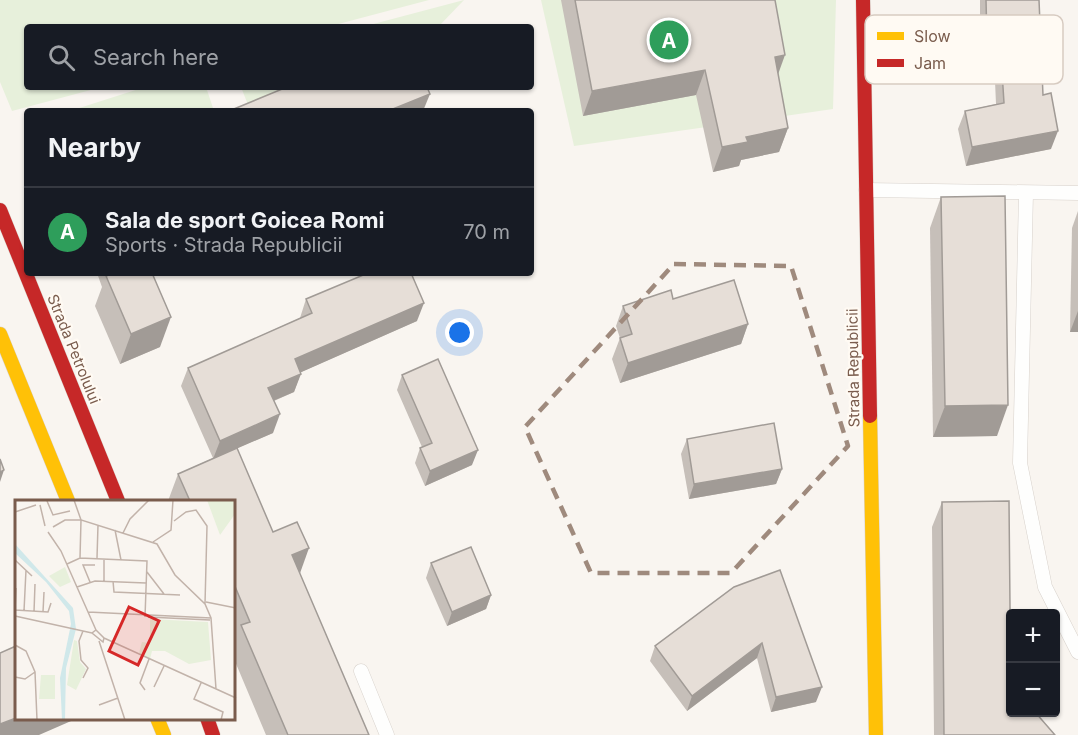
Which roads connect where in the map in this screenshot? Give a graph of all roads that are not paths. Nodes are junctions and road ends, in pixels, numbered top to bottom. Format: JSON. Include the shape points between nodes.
{"nodes":[{"id":1,"x":863,"y":0,"type":"edge"},
{"id":2,"x":866,"y":190,"type":"junction"},
{"id":3,"x":1026,"y":193,"type":"junction"},
{"id":4,"x":1078,"y":193,"type":"edge"},
{"id":5,"x":0,"y":210,"type":"edge"},
{"id":6,"x":4,"y":336,"type":"edge"},
{"id":7,"x":68,"y":500,"type":"edge"},
{"id":8,"x":118,"y":500,"type":"edge"},
{"id":9,"x":1078,"y":652,"type":"edge"},
{"id":10,"x":361,"y":671,"type":"dead end"},
{"id":11,"x":158,"y":720,"type":"edge"},
{"id":12,"x":208,"y":720,"type":"edge"},
{"id":13,"x":164,"y":735,"type":"edge"},
{"id":14,"x":213,"y":735,"type":"edge"},
{"id":15,"x":387,"y":735,"type":"edge"},
{"id":16,"x":875,"y":735,"type":"edge"}],
"edges":[{"from":1,"to":2,"type":"main road","name":"Strada Republicii"},
{"from":2,"to":3,"type":"lane"},
{"from":2,"to":16,"type":"main road","name":"Strada Republicii"},
{"from":3,"to":4,"type":"lane"},
{"from":3,"to":9,"type":"lane","via":[[1020,463],[1045,587]]},
{"from":5,"to":8,"type":"main road","name":"Strada Petrolului","via":[[40,323]]},
{"from":6,"to":7,"type":"main road"},
{"from":10,"to":15,"type":"lane"},
{"from":11,"to":13,"type":"main road"},
{"from":12,"to":14,"type":"main road"}]}
